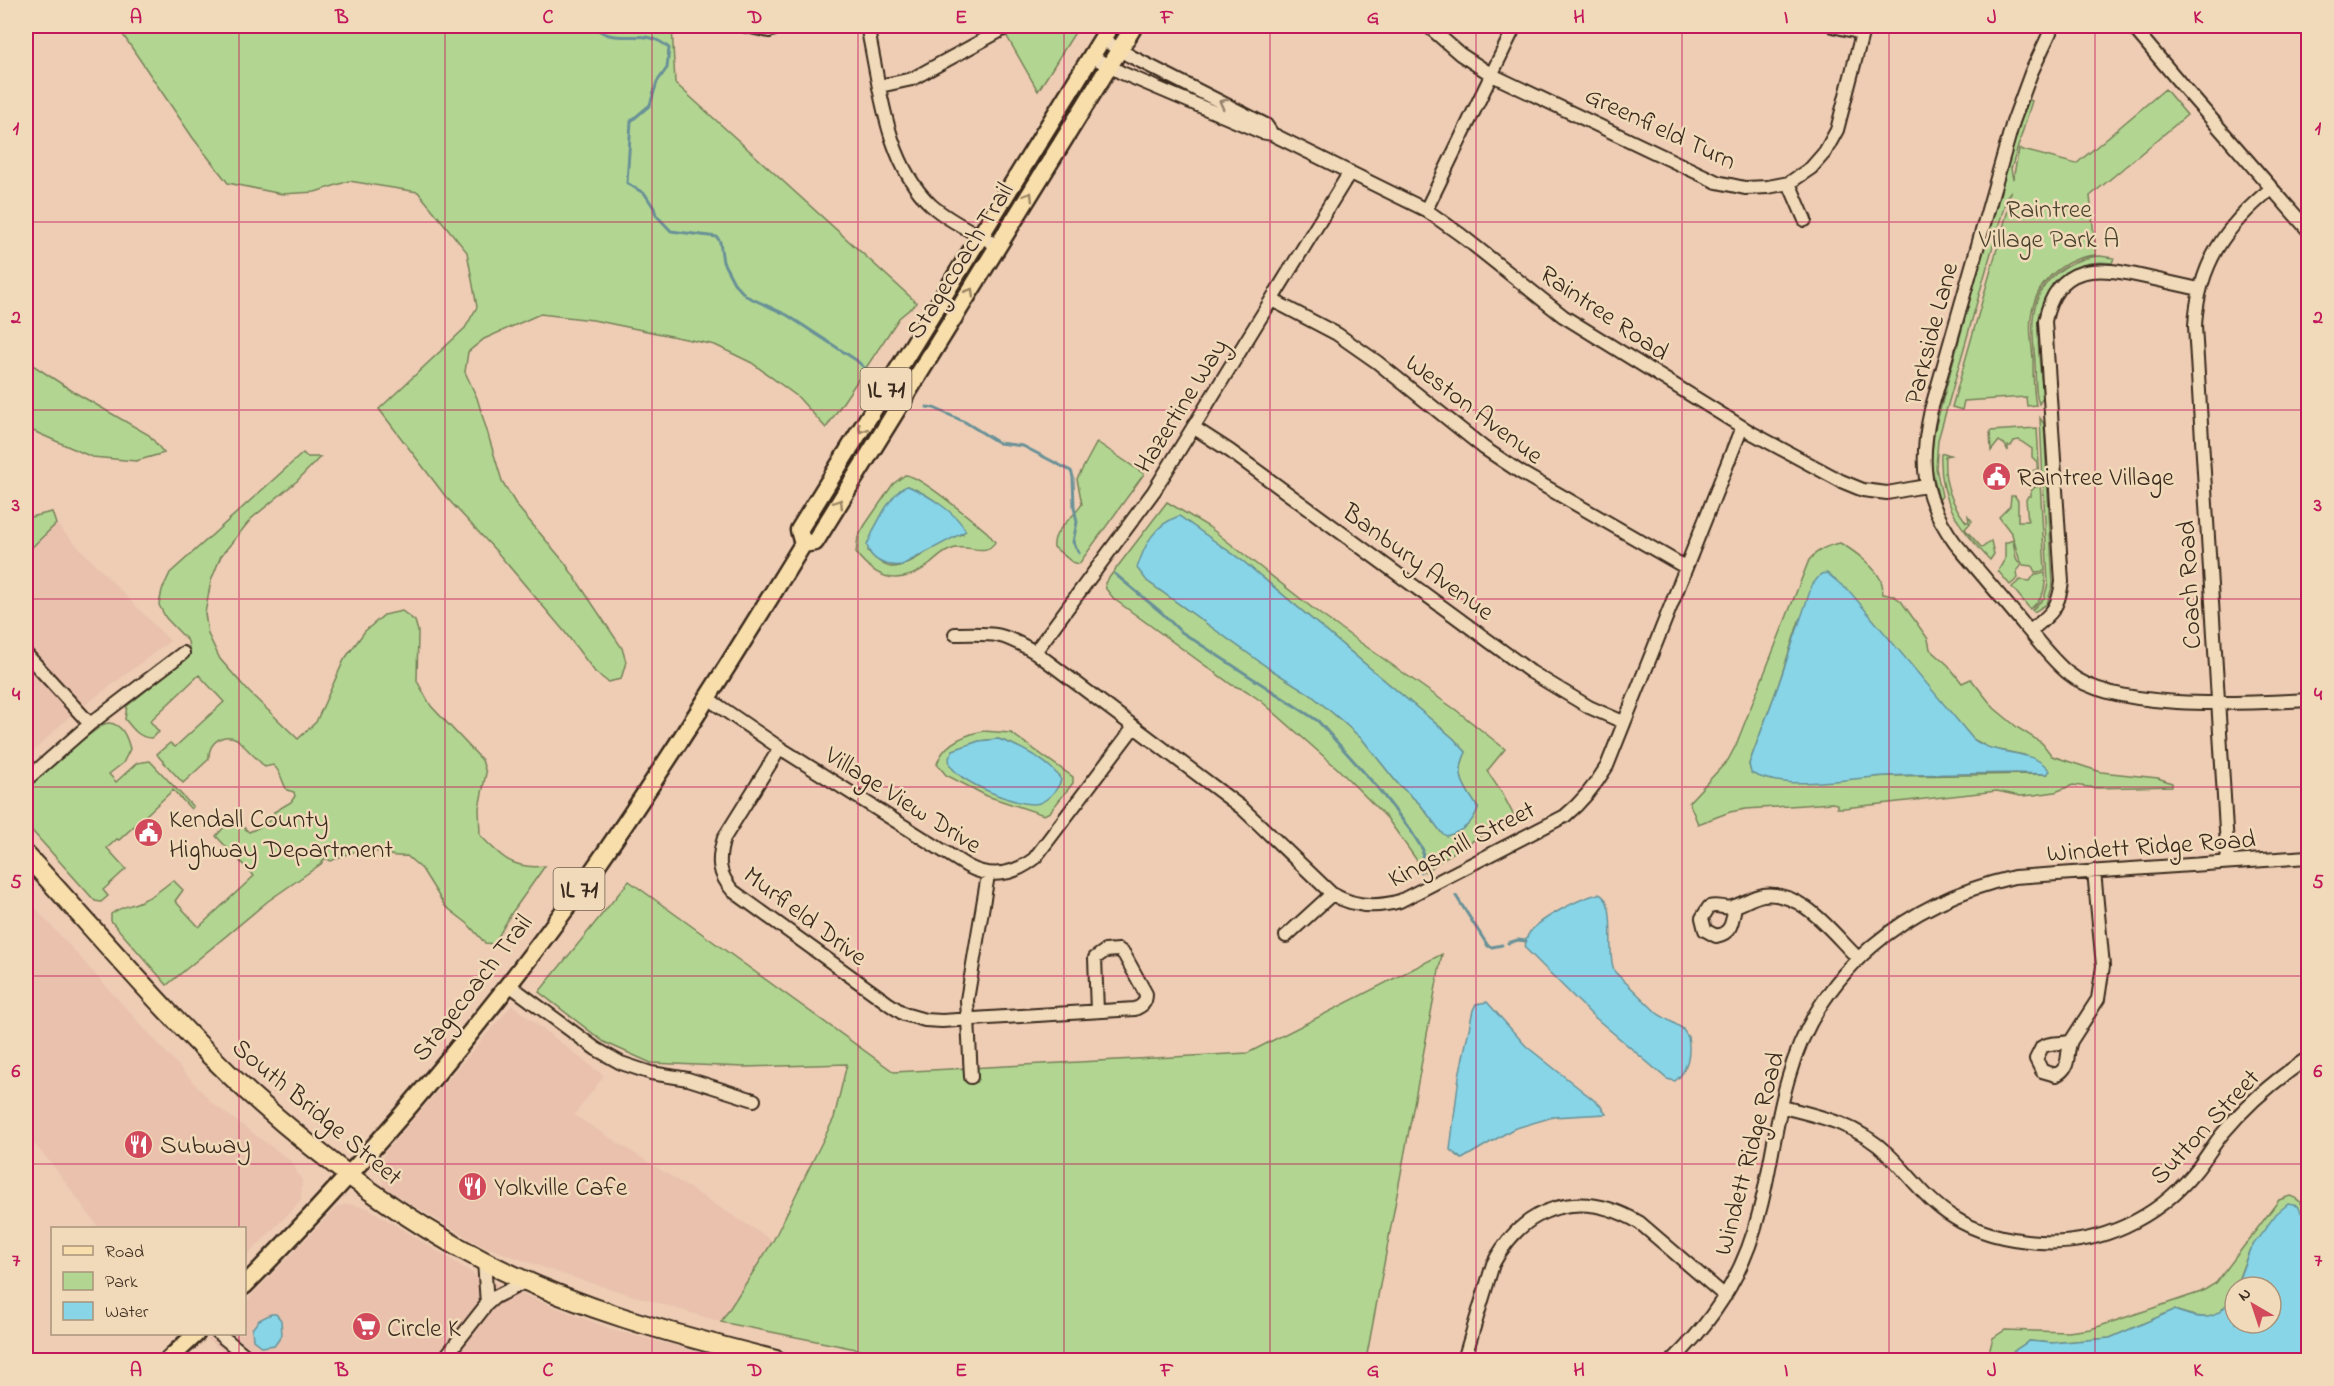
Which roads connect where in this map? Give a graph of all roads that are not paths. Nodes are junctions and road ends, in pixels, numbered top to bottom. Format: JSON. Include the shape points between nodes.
{"nodes":[{"id":1,"x":746,"y":26,"type":"edge"},
{"id":2,"x":781,"y":26,"type":"edge"},
{"id":3,"x":867,"y":26,"type":"edge"},
{"id":4,"x":1009,"y":26,"type":"edge"},
{"id":5,"x":1134,"y":26,"type":"edge"},
{"id":6,"x":1428,"y":26,"type":"edge"},
{"id":7,"x":1515,"y":26,"type":"edge"},
{"id":8,"x":1833,"y":26,"type":"edge"},
{"id":9,"x":2053,"y":26,"type":"edge"},
{"id":10,"x":2132,"y":26,"type":"edge"},
{"id":11,"x":1863,"y":29,"type":"edge"},
{"id":12,"x":1106,"y":32,"type":"edge"},
{"id":13,"x":1119,"y":49,"type":"junction"},
{"id":14,"x":1091,"y":56,"type":"junction"},
{"id":15,"x":1109,"y":66,"type":"junction"},
{"id":16,"x":1492,"y":75,"type":"junction"},
{"id":17,"x":880,"y":86,"type":"junction"},
{"id":18,"x":1272,"y":134,"type":"junction"},
{"id":19,"x":1350,"y":172,"type":"junction"},
{"id":20,"x":1788,"y":183,"type":"junction"},
{"id":21,"x":2272,"y":188,"type":"junction"},
{"id":22,"x":1426,"y":210,"type":"junction"},
{"id":23,"x":1805,"y":219,"type":"dead end"},
{"id":24,"x":2308,"y":230,"type":"edge"},
{"id":25,"x":981,"y":236,"type":"junction"},
{"id":26,"x":998,"y":246,"type":"junction"},
{"id":27,"x":2199,"y":289,"type":"junction"},
{"id":28,"x":1272,"y":300,"type":"junction"},
{"id":29,"x":1742,"y":427,"type":"junction"},
{"id":30,"x":1193,"y":428,"type":"junction"},
{"id":31,"x":1926,"y":486,"type":"junction"},
{"id":32,"x":803,"y":544,"type":"junction"},
{"id":33,"x":1685,"y":567,"type":"junction"},
{"id":34,"x":2030,"y":631,"type":"junction"},
{"id":35,"x":955,"y":634,"type":"dead end"},
{"id":36,"x":1035,"y":652,"type":"junction"},
{"id":37,"x":183,"y":653,"type":"dead end"},
{"id":38,"x":26,"y":654,"type":"edge"},
{"id":39,"x":707,"y":698,"type":"junction"},
{"id":40,"x":2308,"y":700,"type":"edge"},
{"id":41,"x":2218,"y":703,"type":"junction"},
{"id":42,"x":1623,"y":722,"type":"junction"},
{"id":43,"x":90,"y":724,"type":"junction"},
{"id":44,"x":1134,"y":727,"type":"junction"},
{"id":45,"x":780,"y":748,"type":"junction"},
{"id":46,"x":26,"y":780,"type":"edge"},
{"id":47,"x":26,"y":855,"type":"edge"},
{"id":48,"x":2308,"y":858,"type":"edge"},
{"id":49,"x":2228,"y":862,"type":"junction"},
{"id":50,"x":2094,"y":871,"type":"junction"},
{"id":51,"x":988,"y":875,"type":"junction"},
{"id":52,"x":1332,"y":894,"type":"junction"},
{"id":53,"x":1735,"y":906,"type":"dead end"},
{"id":54,"x":1286,"y":936,"type":"dead end"},
{"id":55,"x":1857,"y":957,"type":"junction"},
{"id":56,"x":508,"y":984,"type":"junction"},
{"id":57,"x":1097,"y":1011,"type":"junction"},
{"id":58,"x":966,"y":1020,"type":"junction"},
{"id":59,"x":2071,"y":1041,"type":"dead end"},
{"id":60,"x":2308,"y":1058,"type":"edge"},
{"id":61,"x":971,"y":1077,"type":"dead end"},
{"id":62,"x":754,"y":1100,"type":"dead end"},
{"id":63,"x":1782,"y":1107,"type":"junction"},
{"id":64,"x":348,"y":1176,"type":"junction"},
{"id":65,"x":483,"y":1261,"type":"junction"},
{"id":66,"x":526,"y":1281,"type":"junction"},
{"id":67,"x":246,"y":1284,"type":"edge"},
{"id":68,"x":1725,"y":1296,"type":"junction"},
{"id":69,"x":487,"y":1304,"type":"junction"},
{"id":70,"x":195,"y":1335,"type":"edge"},
{"id":71,"x":220,"y":1335,"type":"edge"},
{"id":72,"x":168,"y":1360,"type":"edge"},
{"id":73,"x":251,"y":1360,"type":"edge"},
{"id":74,"x":443,"y":1360,"type":"edge"},
{"id":75,"x":776,"y":1360,"type":"edge"},
{"id":76,"x":1464,"y":1360,"type":"edge"},
{"id":77,"x":1673,"y":1360,"type":"edge"}],
"edges":[{"from":1,"to":2,"type":"street","via":[[769,31]]},
{"from":3,"to":17,"type":"street"},
{"from":4,"to":17,"type":"street","via":[[912,79]]},
{"from":5,"to":13,"type":"main road","name":"Stagecoach Trail","number":"IL 71"},
{"from":6,"to":16,"type":"street","name":"Greenfield Turn"},
{"from":7,"to":16,"type":"street"},
{"from":8,"to":11,"type":"street"},
{"from":9,"to":31,"type":"street","name":"Parkside Lane","via":[[2013,122],[1931,410],[1924,449]]},
{"from":10,"to":21,"type":"street"},
{"from":11,"to":20,"type":"street","name":"Greenfield Turn","via":[[1837,130],[1825,152]]},
{"from":12,"to":13,"type":"street","name":"Raintree Road"},
{"from":12,"to":14,"type":"main road","name":"Stagecoach Trail","number":"IL 71"},
{"from":13,"to":15,"type":"main road","name":"Stagecoach Trail","number":"IL 71"},
{"from":18,"to":13,"type":"street","name":"Raintree Road","one_way":true,"via":[[1266,125]]},
{"from":14,"to":15,"type":"street","name":"Raintree Road"},
{"from":14,"to":25,"type":"main road","name":"Stagecoach Trail","number":"IL 71"},
{"from":15,"to":18,"type":"street","name":"Raintree Road"},
{"from":26,"to":15,"type":"main road","name":"Stagecoach Trail","number":"IL 71","one_way":true},
{"from":16,"to":20,"type":"street","name":"Greenfield Turn","via":[[1717,182],[1745,188]]},
{"from":16,"to":22,"type":"street"},
{"from":17,"to":25,"type":"street","via":[[891,139],[916,189],[943,214]]},
{"from":18,"to":19,"type":"street","name":"Raintree Road"},
{"from":19,"to":22,"type":"street","name":"Raintree Road"},
{"from":19,"to":28,"type":"street","name":"Hazertine Way"},
{"from":20,"to":23,"type":"street"},
{"from":21,"to":24,"type":"street"},
{"from":21,"to":27,"type":"street","name":"Coach Road","via":[[2231,226],[2211,257]]},
{"from":22,"to":29,"type":"street","name":"Raintree Road","via":[[1563,316]]},
{"from":25,"to":26,"type":"street"},
{"from":25,"to":32,"type":"main road","name":"Stagecoach Trail","number":"IL 71","one_way":true,"via":[[799,530]]},
{"from":32,"to":26,"type":"main road","name":"Stagecoach Trail","number":"IL 71","one_way":true,"via":[[815,542]]},
{"from":27,"to":34,"type":"street","via":[[2118,271],[2089,270],[2075,274],[2054,293],[2045,321],[2062,582],[2059,602]]},
{"from":27,"to":41,"type":"street","name":"Coach Road","via":[[2195,326]]},
{"from":28,"to":30,"type":"street","name":"Hazertine Way"},
{"from":28,"to":33,"type":"street","name":"Weston Avenue","via":[[1336,334],[1377,362],[1520,472]]},
{"from":29,"to":31,"type":"street","name":"Raintree Road","via":[[1863,490],[1887,493]]},
{"from":29,"to":33,"type":"street","name":"Kingsmill Street"},
{"from":30,"to":36,"type":"street","name":"Hazertine Way","via":[[1138,514]]},
{"from":30,"to":42,"type":"street","name":"Banbury Avenue","via":[[1532,672],[1589,707]]},
{"from":31,"to":34,"type":"street","name":"Parkside Lane","via":[[1944,528]]},
{"from":32,"to":39,"type":"main road","name":"Stagecoach Trail","number":"IL 71"},
{"from":33,"to":42,"type":"street","name":"Kingsmill Street"},
{"from":34,"to":41,"type":"street","name":"Parkside Lane","via":[[2069,674],[2102,691],[2121,696]]},
{"from":35,"to":36,"type":"street","name":"Kingsmill Street","via":[[994,633]]},
{"from":36,"to":44,"type":"street","name":"Kingsmill Street"},
{"from":37,"to":43,"type":"street"},
{"from":38,"to":43,"type":"street"},
{"from":39,"to":45,"type":"street","name":"Village View Drive"},
{"from":39,"to":56,"type":"main road","name":"Stagecoach Trail","number":"IL 71","via":[[584,884]]},
{"from":40,"to":41,"type":"street","name":"Parkside Lane"},
{"from":41,"to":49,"type":"street","name":"Coach Road"},
{"from":42,"to":52,"type":"street","name":"Kingsmill Street","via":[[1595,787],[1565,816],[1400,901],[1381,906],[1361,905]]},
{"from":43,"to":46,"type":"street"},
{"from":44,"to":51,"type":"street","name":"Village View Drive","via":[[1035,859],[1013,871]]},
{"from":44,"to":52,"type":"street","name":"Kingsmill Street","via":[[1242,808]]},
{"from":45,"to":51,"type":"street","name":"Village View Drive"},
{"from":45,"to":58,"type":"street","name":"Murfield Drive","via":[[724,838],[719,854],[724,881],[904,1014],[925,1020]]},
{"from":47,"to":64,"type":"highway","name":"South Bridge Street","via":[[229,1073]]},
{"from":48,"to":49,"type":"street","name":"Windett Ridge Road"},
{"from":49,"to":50,"type":"street","name":"Windett Ridge Road"},
{"from":50,"to":55,"type":"street","name":"Windett Ridge Road","via":[[2014,877],[1957,894],[1909,918]]},
{"from":50,"to":59,"type":"street","via":[[2103,966],[2098,999]]},
{"from":51,"to":58,"type":"street"},
{"from":52,"to":54,"type":"street"},
{"from":53,"to":55,"type":"street","via":[[1774,895],[1797,902]]},
{"from":55,"to":63,"type":"street","name":"Windett Ridge Road","via":[[1809,1027],[1796,1055]]},
{"from":56,"to":62,"type":"street","via":[[621,1063]]},
{"from":56,"to":64,"type":"main road","name":"Stagecoach Trail","number":"IL 71"},
{"from":57,"to":57,"type":"street","name":"Murfield Drive","via":[[1135,1009],[1146,1000],[1119,950],[1105,951],[1095,958]]},
{"from":57,"to":58,"type":"street","name":"Murfield Drive"},
{"from":58,"to":61,"type":"street"},
{"from":60,"to":63,"type":"street","name":"Sutton Street","via":[[2248,1105],[2195,1173],[2170,1198],[2139,1220],[2100,1237],[2056,1243],[1997,1237],[1962,1222],[1931,1201],[1889,1155],[1863,1135],[1840,1122]]},
{"from":63,"to":68,"type":"street","name":"Windett Ridge Road","via":[[1754,1234]]},
{"from":64,"to":65,"type":"highway","name":"South Bridge Street","via":[[409,1219]]},
{"from":64,"to":67,"type":"main road","name":"Stagecoach Trail","number":"IL 71"},
{"from":65,"to":66,"type":"highway","name":"South Bridge Street"},
{"from":65,"to":69,"type":"street"},
{"from":66,"to":69,"type":"street"},
{"from":66,"to":75,"type":"highway","name":"South Bridge Street","via":[[617,1316]]},
{"from":68,"to":76,"type":"street","via":[[1640,1223],[1625,1215],[1590,1205],[1552,1209],[1522,1226],[1500,1250]]},
{"from":68,"to":77,"type":"street","name":"Windett Ridge Road","via":[[1707,1323]]},
{"from":69,"to":74,"type":"street"},
{"from":70,"to":72,"type":"main road"},
{"from":71,"to":73,"type":"street"}]}
